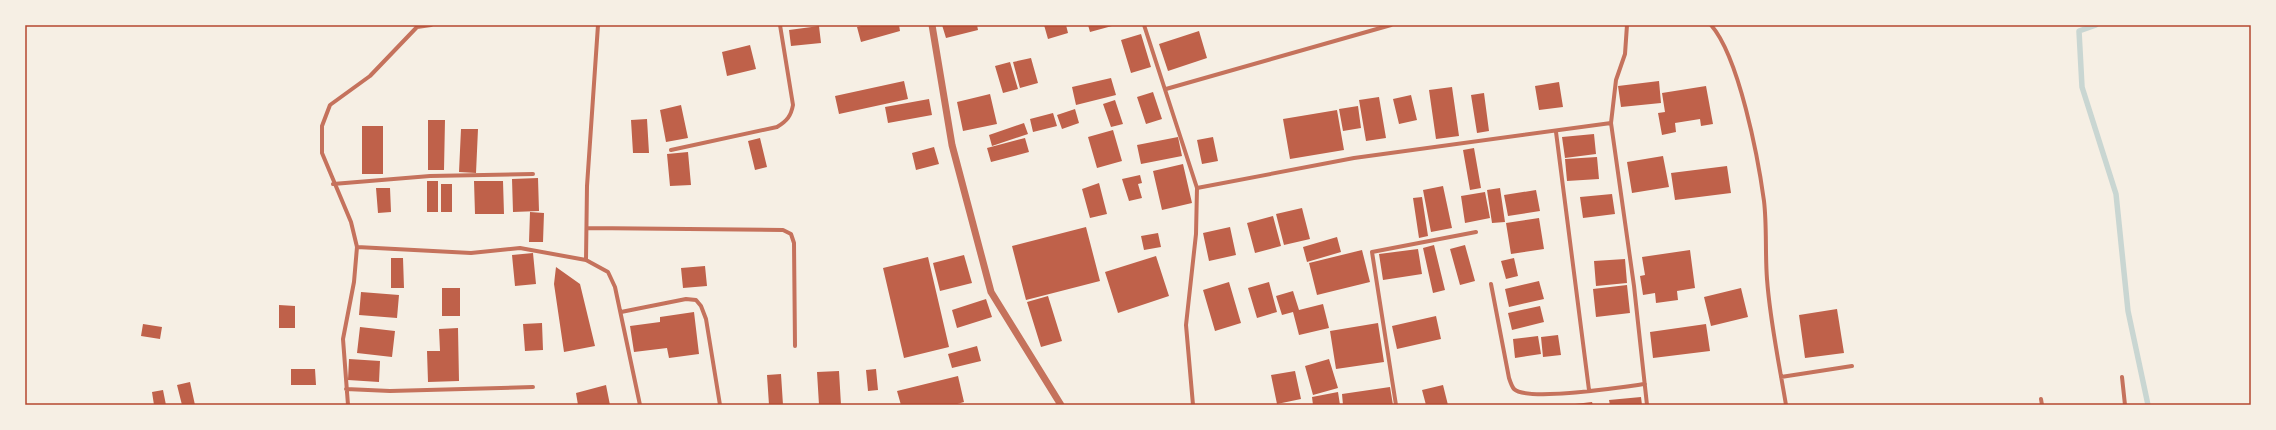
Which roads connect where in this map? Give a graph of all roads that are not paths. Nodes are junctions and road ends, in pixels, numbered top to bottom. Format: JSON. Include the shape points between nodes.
{"nodes":[{"id":1,"x":431,"y":25,"type":"edge"},
{"id":2,"x":598,"y":25,"type":"edge"},
{"id":3,"x":780,"y":25,"type":"edge"},
{"id":4,"x":932,"y":25,"type":"edge"},
{"id":5,"x":1144,"y":25,"type":"edge"},
{"id":6,"x":1392,"y":25,"type":"edge"},
{"id":7,"x":1627,"y":25,"type":"edge"},
{"id":8,"x":1712,"y":25,"type":"edge"},
{"id":9,"x":1166,"y":89,"type":"junction"},
{"id":10,"x":1611,"y":123,"type":"junction"},
{"id":11,"x":1556,"y":132,"type":"junction"},
{"id":12,"x":671,"y":150,"type":"dead end"},
{"id":13,"x":533,"y":174,"type":"dead end"},
{"id":14,"x":333,"y":184,"type":"junction"},
{"id":15,"x":1197,"y":188,"type":"junction"},
{"id":16,"x":587,"y":228,"type":"junction"},
{"id":17,"x":1476,"y":232,"type":"dead end"},
{"id":18,"x":357,"y":247,"type":"junction"},
{"id":19,"x":586,"y":260,"type":"junction"},
{"id":20,"x":1491,"y":284,"type":"dead end"},
{"id":21,"x":621,"y":312,"type":"junction"},
{"id":22,"x":795,"y":346,"type":"dead end"},
{"id":23,"x":1852,"y":366,"type":"dead end"},
{"id":24,"x":1781,"y":377,"type":"junction"},
{"id":25,"x":2122,"y":377,"type":"dead end"},
{"id":26,"x":1645,"y":384,"type":"junction"},
{"id":27,"x":533,"y":387,"type":"dead end"},
{"id":28,"x":346,"y":389,"type":"junction"},
{"id":29,"x":1588,"y":390,"type":"junction"},
{"id":30,"x":2042,"y":399,"type":"dead end"},
{"id":31,"x":348,"y":405,"type":"edge"},
{"id":32,"x":640,"y":405,"type":"edge"},
{"id":33,"x":720,"y":405,"type":"edge"},
{"id":34,"x":1061,"y":405,"type":"edge"},
{"id":35,"x":1193,"y":405,"type":"edge"},
{"id":36,"x":1396,"y":405,"type":"edge"},
{"id":37,"x":1647,"y":405,"type":"edge"},
{"id":38,"x":1786,"y":405,"type":"edge"},
{"id":39,"x":2042,"y":405,"type":"edge"},
{"id":40,"x":2126,"y":405,"type":"edge"}],
"edges":[{"from":1,"to":14,"type":"street","via":[[417,27],[370,76],[330,105],[322,126],[322,153]]},
{"from":2,"to":16,"type":"street","via":[[587,186]]},
{"from":3,"to":12,"type":"street","via":[[793,105],[786,121],[778,127]]},
{"from":4,"to":34,"type":"street","via":[[952,145],[991,292]]},
{"from":5,"to":9,"type":"street"},
{"from":6,"to":9,"type":"street"},
{"from":7,"to":10,"type":"street","via":[[1625,54],[1616,80]]},
{"from":8,"to":24,"type":"street","via":[[1736,71],[1764,201],[1767,280]]},
{"from":9,"to":15,"type":"street"},
{"from":10,"to":11,"type":"street"},
{"from":10,"to":26,"type":"street"},
{"from":11,"to":15,"type":"street","via":[[1354,158]]},
{"from":11,"to":29,"type":"street"},
{"from":13,"to":14,"type":"street","via":[[430,176]]},
{"from":14,"to":18,"type":"street","via":[[351,222]]},
{"from":15,"to":35,"type":"street","via":[[1196,234],[1186,325]]},
{"from":16,"to":19,"type":"street"},
{"from":16,"to":22,"type":"street","via":[[783,230],[791,234],[794,243]]},
{"from":17,"to":36,"type":"street","via":[[1372,252]]},
{"from":18,"to":19,"type":"street","via":[[471,253],[520,248]]},
{"from":18,"to":28,"type":"street","via":[[354,282],[343,339]]},
{"from":19,"to":21,"type":"street","via":[[608,272],[615,287]]},
{"from":20,"to":29,"type":"street","via":[[1509,378],[1514,389],[1525,394],[1544,396]]},
{"from":21,"to":32,"type":"street"},
{"from":21,"to":33,"type":"street","via":[[686,299],[696,300],[706,319]]},
{"from":23,"to":24,"type":"street"},
{"from":24,"to":38,"type":"street"},
{"from":25,"to":40,"type":"street"},
{"from":26,"to":29,"type":"street"},
{"from":26,"to":37,"type":"street"},
{"from":27,"to":28,"type":"street","via":[[390,391]]},
{"from":28,"to":31,"type":"street"},
{"from":30,"to":39,"type":"street"}]}
